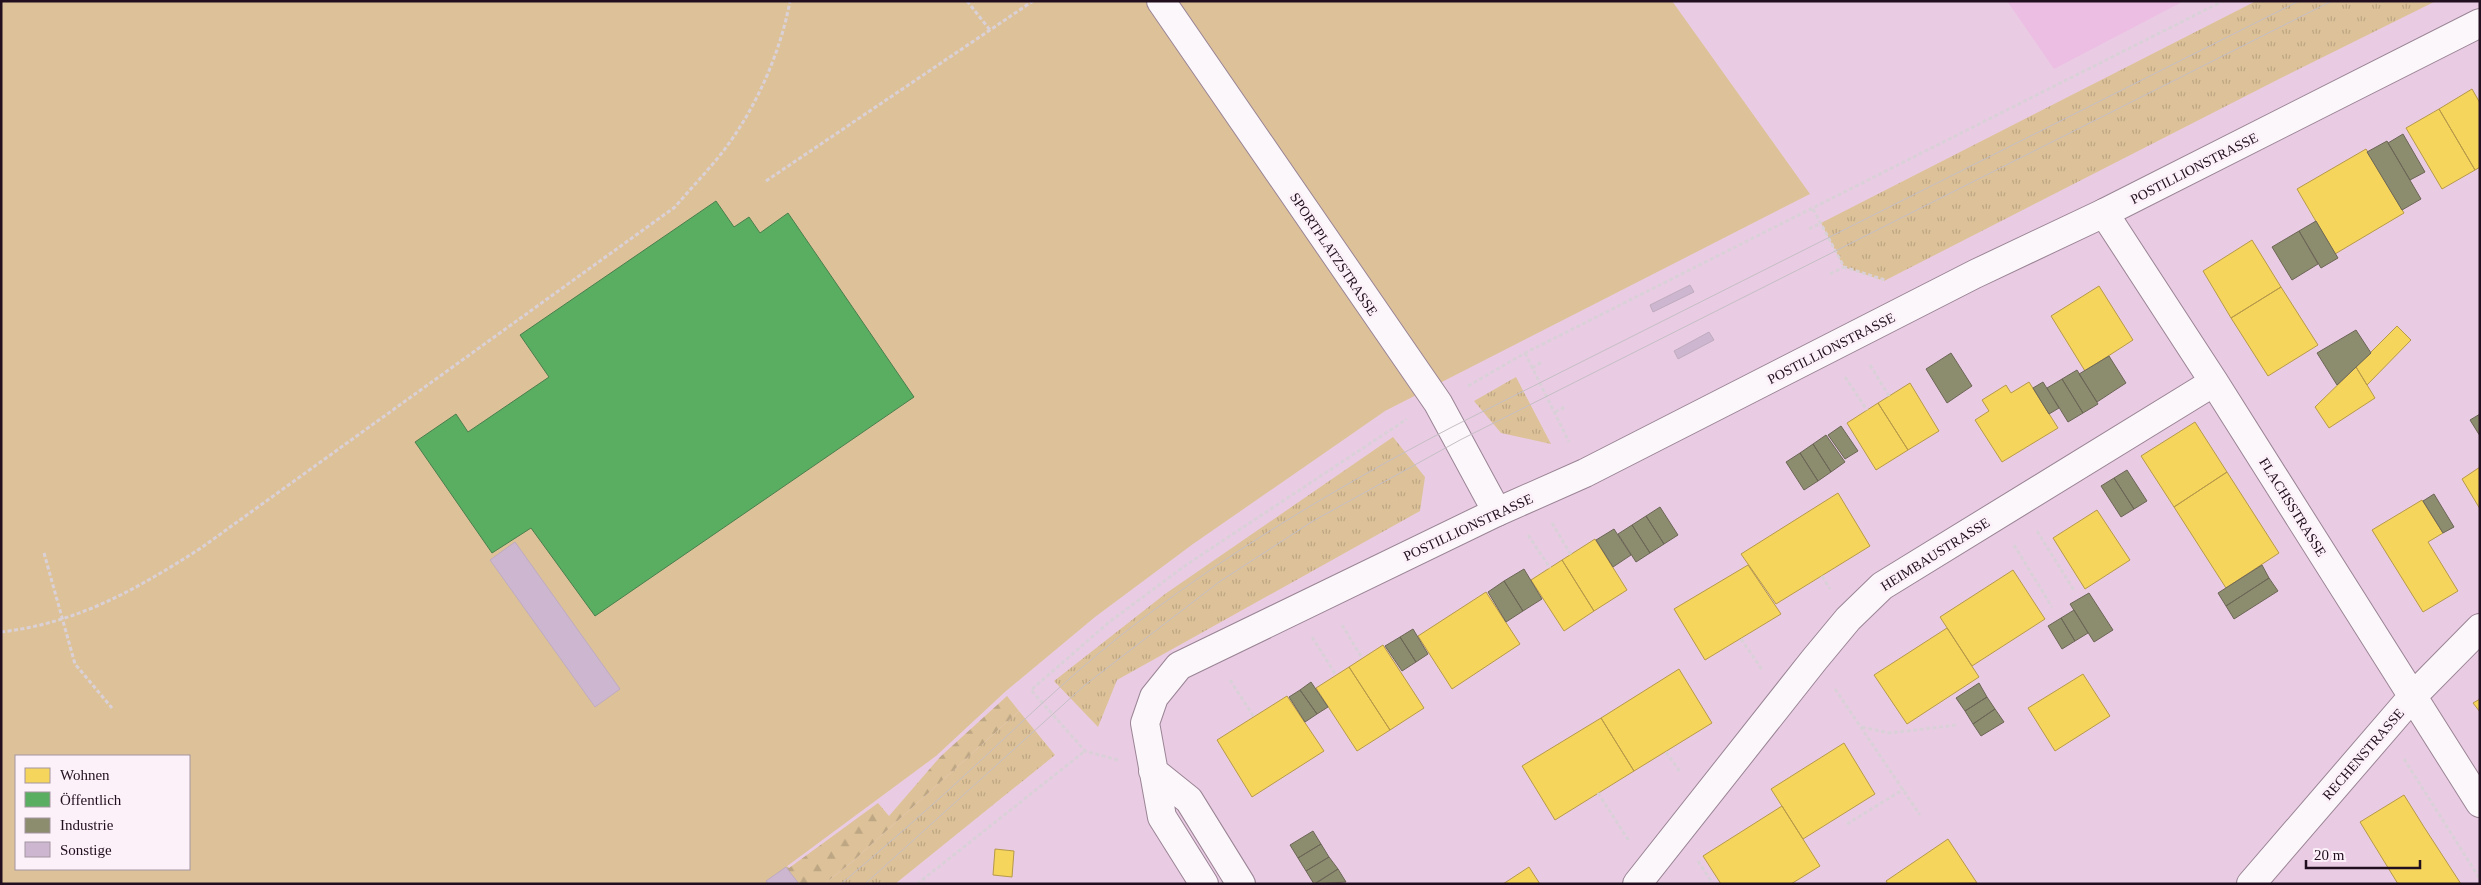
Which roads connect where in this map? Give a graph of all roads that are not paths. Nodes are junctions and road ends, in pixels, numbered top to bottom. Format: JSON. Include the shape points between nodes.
{"nodes":[{"id":1,"x":1161,"y":1,"type":"edge"},
{"id":2,"x":2480,"y":23,"type":"edge"},
{"id":3,"x":2104,"y":213,"type":"junction"},
{"id":4,"x":2214,"y":382,"type":"junction"},
{"id":5,"x":1497,"y":512,"type":"junction"},
{"id":6,"x":2480,"y":628,"type":"edge"},
{"id":7,"x":2413,"y":696,"type":"junction"},
{"id":8,"x":1153,"y":771,"type":"junction"},
{"id":9,"x":2480,"y":803,"type":"edge"},
{"id":10,"x":1643,"y":877,"type":"edge"},
{"id":11,"x":1204,"y":884,"type":"edge"},
{"id":12,"x":1241,"y":884,"type":"edge"},
{"id":13,"x":2251,"y":884,"type":"edge"}],
"edges":[{"from":1,"to":5,"type":"street","name":"SPORTPLATZSTRASSE","via":[[1438,403]]},
{"from":2,"to":3,"type":"street","name":"POSTILLIONSTRASSE"},
{"from":3,"to":4,"type":"street","name":"FLACHSSTRASSE"},
{"from":3,"to":5,"type":"street","name":"POSTILLIONSTRASSE","via":[[1975,274],[1584,473]]},
{"from":4,"to":7,"type":"street","name":"FLACHSSTRASSE"},
{"from":4,"to":10,"type":"street","name":"HEIMBAUSTRASSE","via":[[1882,586],[1814,660]]},
{"from":5,"to":8,"type":"street","name":"POSTILLIONSTRASSE","via":[[1179,666],[1154,697],[1145,723]]},
{"from":6,"to":7,"type":"street","name":"RECHENSTRASSE"},
{"from":7,"to":9,"type":"street","name":"FLACHSSTRASSE"},
{"from":7,"to":13,"type":"street","name":"RECHENSTRASSE"},
{"from":8,"to":11,"type":"street","via":[[1162,818]]},
{"from":8,"to":12,"type":"street","via":[[1189,800]]}]}
